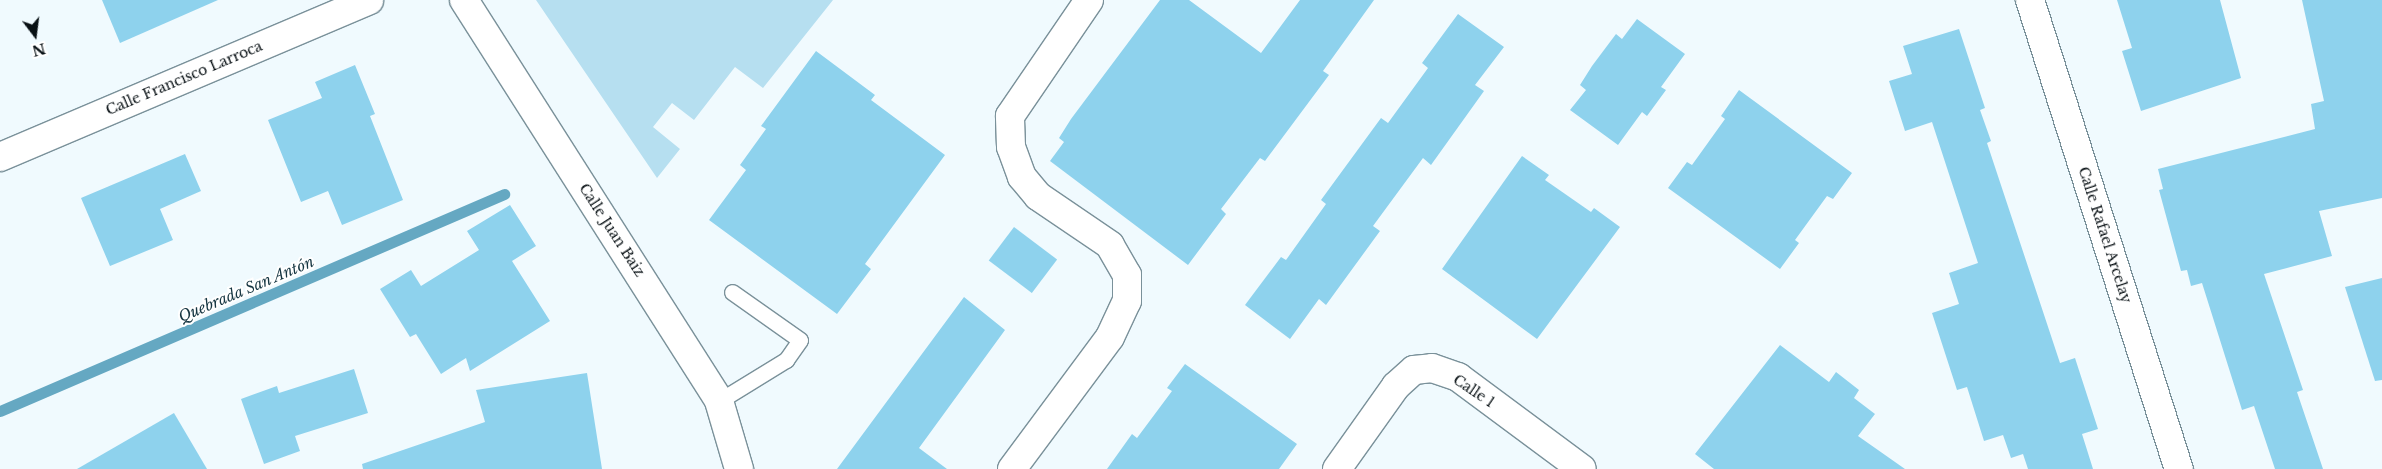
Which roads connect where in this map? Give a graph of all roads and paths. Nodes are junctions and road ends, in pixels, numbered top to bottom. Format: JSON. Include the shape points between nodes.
{"nodes":[{"id":1,"x":368,"y":0,"type":"edge"},
{"id":2,"x":464,"y":0,"type":"edge"},
{"id":3,"x":1090,"y":0,"type":"edge"},
{"id":4,"x":2030,"y":0,"type":"edge"},
{"id":5,"x":0,"y":157,"type":"edge"},
{"id":6,"x":732,"y":292,"type":"dead end"},
{"id":7,"x":718,"y":402,"type":"junction"},
{"id":8,"x":1024,"y":464,"type":"edge"},
{"id":9,"x":739,"y":469,"type":"edge"},
{"id":10,"x":1337,"y":469,"type":"edge"},
{"id":11,"x":1582,"y":469,"type":"edge"},
{"id":12,"x":2180,"y":469,"type":"edge"}],
"edges":[{"from":1,"to":5,"type":"street","name":"Calle Francisco Larroca"},
{"from":2,"to":7,"type":"street","name":"Calle Juan Baiz"},
{"from":3,"to":8,"type":"street","via":[[1010,116],[1010,147],[1022,177],[1038,196],[1110,245],[1127,275],[1127,301],[1110,337]]},
{"from":4,"to":12,"type":"street","name":"Calle Rafael Arcelay"},
{"from":6,"to":7,"type":"lane","via":[[800,340],[786,360]]},
{"from":7,"to":9,"type":"street","name":"Calle Juan Baiz"},
{"from":10,"to":11,"type":"street","name":"Calle 1","via":[[1396,386],[1414,370],[1432,368],[1458,378]]}]}
